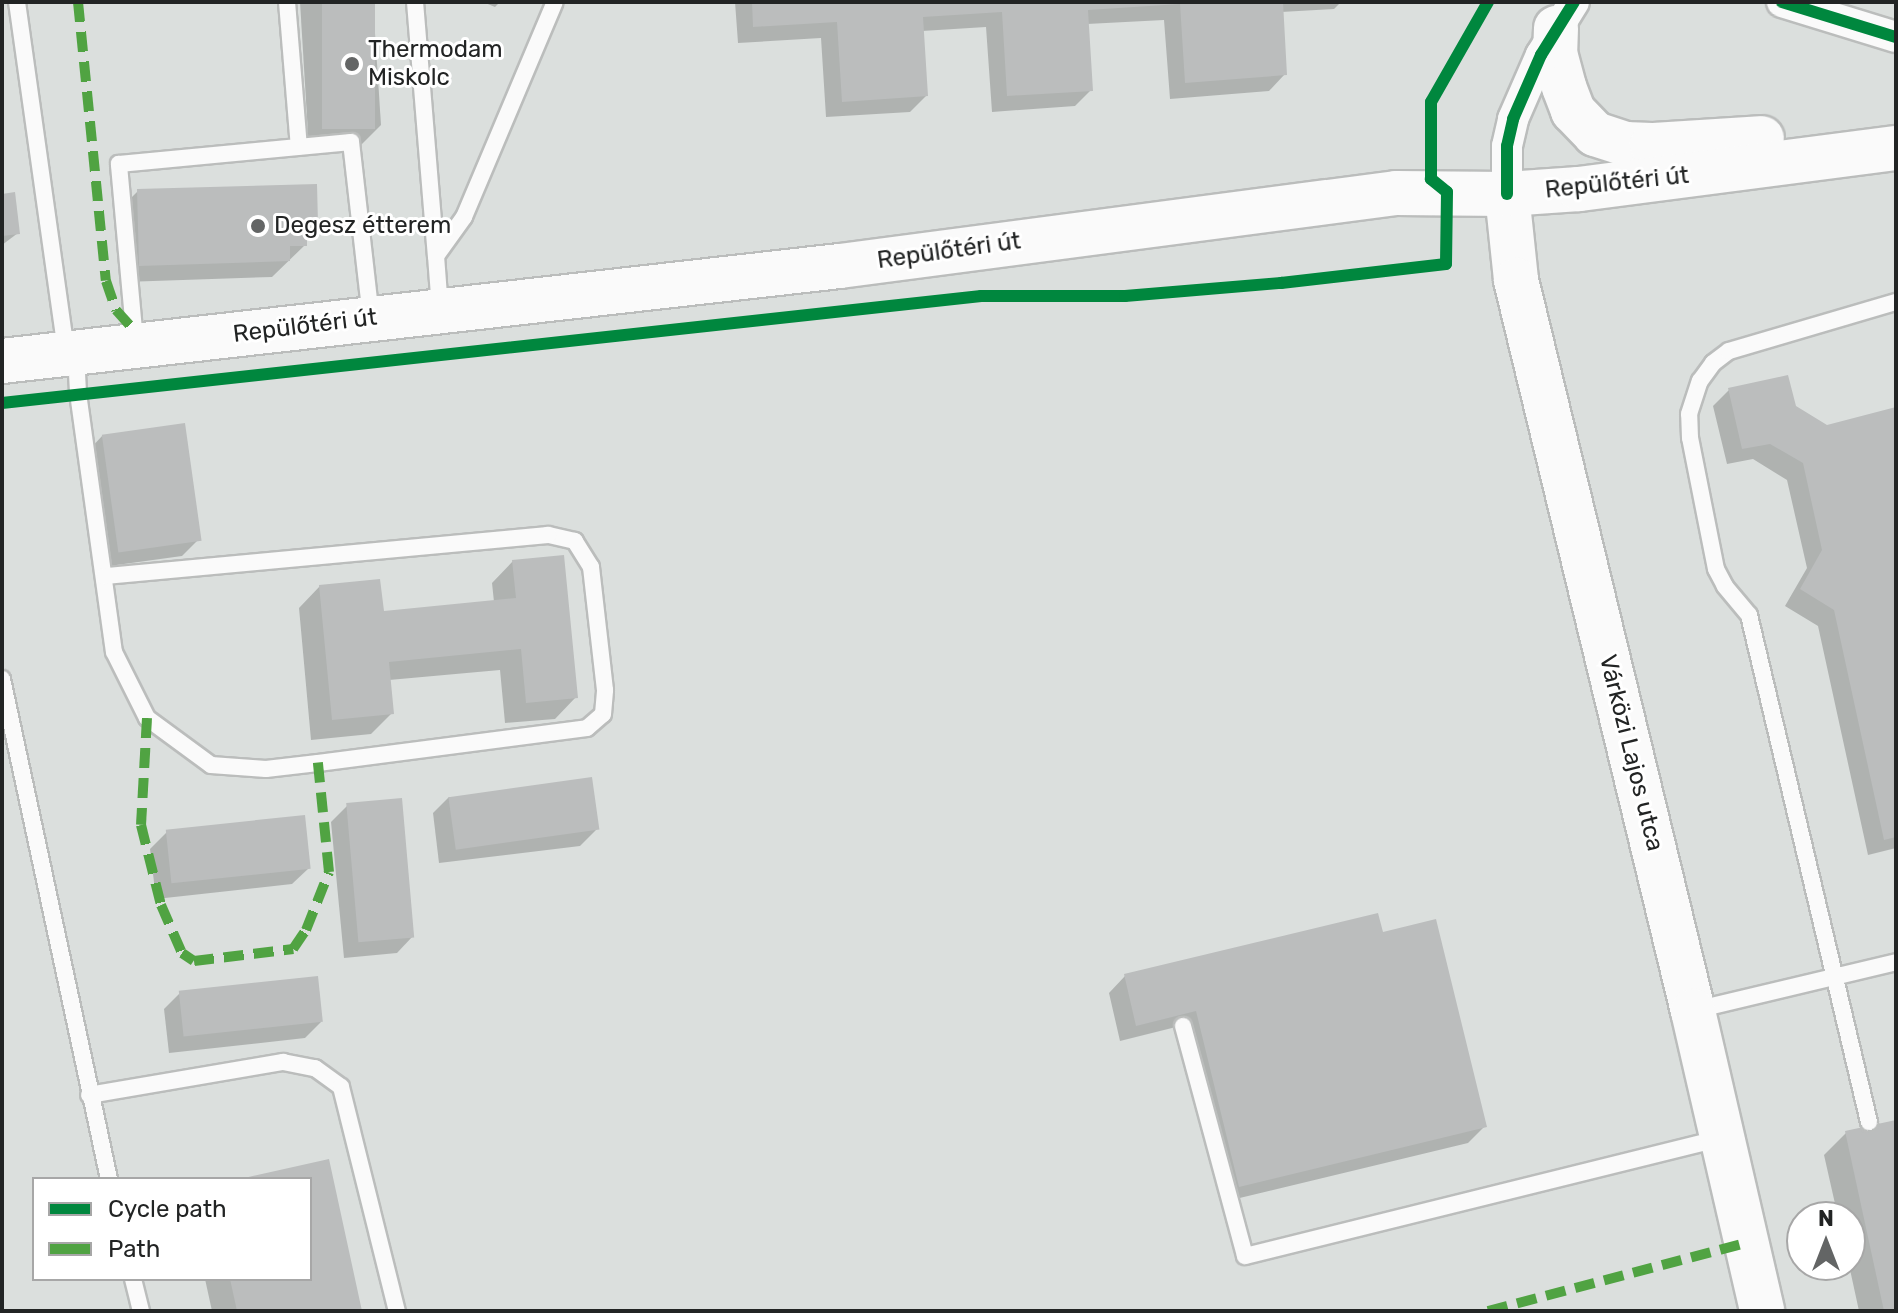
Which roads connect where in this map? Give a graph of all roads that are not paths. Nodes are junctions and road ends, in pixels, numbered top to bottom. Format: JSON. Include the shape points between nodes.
{"nodes":[{"id":1,"x":17,"y":2,"type":"edge"},
{"id":2,"x":287,"y":2,"type":"edge"},
{"id":3,"x":415,"y":2,"type":"edge"},
{"id":4,"x":555,"y":2,"type":"edge"},
{"id":5,"x":1782,"y":2,"type":"edge"},
{"id":6,"x":1565,"y":15,"type":"edge"},
{"id":7,"x":1896,"y":37,"type":"edge"},
{"id":8,"x":299,"y":147,"type":"junction"},
{"id":9,"x":1878,"y":150,"type":"edge"},
{"id":10,"x":1507,"y":194,"type":"junction"},
{"id":11,"x":436,"y":256,"type":"junction"},
{"id":12,"x":1896,"y":302,"type":"edge"},
{"id":13,"x":440,"y":311,"type":"junction"},
{"id":14,"x":371,"y":318,"type":"junction"},
{"id":15,"x":131,"y":347,"type":"junction"},
{"id":16,"x":71,"y":353,"type":"junction"},
{"id":17,"x":2,"y":361,"type":"edge"},
{"id":18,"x":105,"y":576,"type":"junction"},
{"id":19,"x":2,"y":679,"type":"edge"},
{"id":20,"x":1896,"y":962,"type":"edge"},
{"id":21,"x":1834,"y":977,"type":"junction"},
{"id":22,"x":1693,"y":1011,"type":"junction"},
{"id":23,"x":1183,"y":1026,"type":"dead end"},
{"id":24,"x":89,"y":1095,"type":"junction"},
{"id":25,"x":1869,"y":1122,"type":"dead end"},
{"id":26,"x":1723,"y":1137,"type":"junction"},
{"id":27,"x":109,"y":1177,"type":"edge"},
{"id":28,"x":134,"y":1281,"type":"edge"},
{"id":29,"x":141,"y":1311,"type":"edge"},
{"id":30,"x":397,"y":1311,"type":"edge"},
{"id":31,"x":1762,"y":1311,"type":"edge"}],
"edges":[{"from":1,"to":16,"type":"lane"},
{"from":2,"to":8,"type":"lane"},
{"from":3,"to":11,"type":"lane"},
{"from":4,"to":11,"type":"lane","via":[[464,217]]},
{"from":5,"to":7,"type":"street"},
{"from":6,"to":9,"type":"main road","via":[[1555,53],[1573,111],[1595,134],[1625,144],[1763,138]]},
{"from":6,"to":10,"type":"street","via":[[1513,119]]},
{"from":8,"to":14,"type":"lane","via":[[351,142]]},
{"from":8,"to":15,"type":"lane","via":[[119,164],[134,330]]},
{"from":9,"to":10,"type":"main road","name":"Repülőtéri út"},
{"from":10,"to":13,"type":"main road","name":"Repülőtéri út","via":[[1396,193],[840,266]]},
{"from":10,"to":22,"type":"main road","name":"Várközi Lajos utca","via":[[1516,280]]},
{"from":11,"to":13,"type":"lane"},
{"from":12,"to":21,"type":"lane","via":[[1729,351],[1700,381],[1689,414],[1716,569],[1749,615]]},
{"from":13,"to":14,"type":"main road","name":"Repülőtéri út"},
{"from":14,"to":15,"type":"main road","name":"Repülőtéri út"},
{"from":15,"to":16,"type":"main road","name":"Repülőtéri út"},
{"from":16,"to":17,"type":"main road","name":"Repülőtéri út"},
{"from":16,"to":18,"type":"lane"},
{"from":18,"to":18,"type":"lane","via":[[114,652],[147,718],[211,765],[266,769],[366,757],[587,728],[603,714],[591,567],[575,541],[548,535]]},
{"from":19,"to":24,"type":"lane"},
{"from":20,"to":21,"type":"lane"},
{"from":21,"to":22,"type":"lane"},
{"from":21,"to":25,"type":"lane"},
{"from":22,"to":26,"type":"main road","name":"Várközi Lajos utca"},
{"from":23,"to":26,"type":"lane","via":[[1245,1256]]},
{"from":24,"to":27,"type":"lane"},
{"from":24,"to":30,"type":"lane","via":[[283,1062],[315,1068],[341,1087]]},
{"from":26,"to":31,"type":"main road","name":"Várközi Lajos utca"},
{"from":28,"to":29,"type":"lane"}]}
